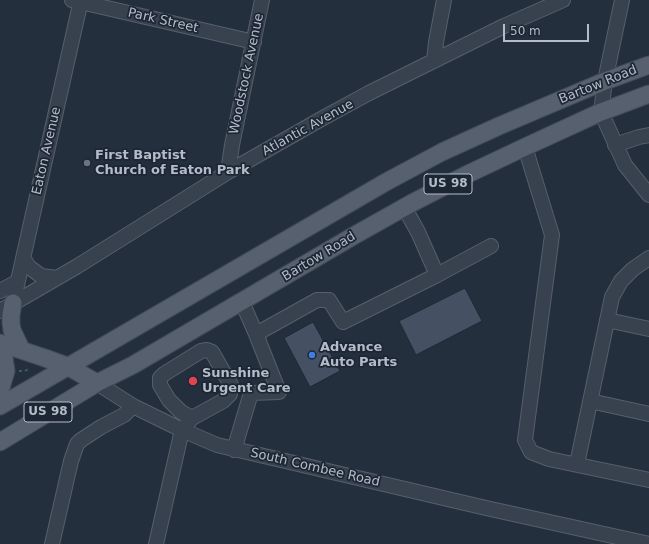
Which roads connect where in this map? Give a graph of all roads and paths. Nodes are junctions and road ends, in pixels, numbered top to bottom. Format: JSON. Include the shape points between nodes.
{"nodes":[{"id":1,"x":262,"y":0,"type":"edge"},
{"id":2,"x":444,"y":0,"type":"edge"},
{"id":3,"x":564,"y":0,"type":"edge"},
{"id":4,"x":622,"y":0,"type":"edge"},
{"id":5,"x":78,"y":1,"type":"edge"},
{"id":6,"x":254,"y":42,"type":"junction"},
{"id":7,"x":434,"y":61,"type":"junction"},
{"id":8,"x":649,"y":65,"type":"edge"},
{"id":9,"x":605,"y":81,"type":"junction"},
{"id":10,"x":649,"y":94,"type":"edge"},
{"id":11,"x":601,"y":112,"type":"junction"},
{"id":12,"x":649,"y":135,"type":"edge"},
{"id":13,"x":615,"y":145,"type":"junction"},
{"id":14,"x":525,"y":147,"type":"junction"},
{"id":15,"x":228,"y":172,"type":"junction"},
{"id":16,"x":649,"y":195,"type":"edge"},
{"id":17,"x":404,"y":207,"type":"junction"},
{"id":18,"x":491,"y":246,"type":"dead end"},
{"id":19,"x":23,"y":258,"type":"junction"},
{"id":20,"x":649,"y":258,"type":"edge"},
{"id":21,"x":437,"y":275,"type":"junction"},
{"id":22,"x":57,"y":278,"type":"junction"},
{"id":23,"x":18,"y":282,"type":"junction"},
{"id":24,"x":0,"y":291,"type":"edge"},
{"id":25,"x":242,"y":302,"type":"junction"},
{"id":26,"x":7,"y":307,"type":"edge"},
{"id":27,"x":607,"y":320,"type":"junction"},
{"id":28,"x":649,"y":329,"type":"edge"},
{"id":29,"x":256,"y":334,"type":"junction"},
{"id":30,"x":0,"y":343,"type":"edge"},
{"id":31,"x":21,"y":349,"type":"junction"},
{"id":32,"x":0,"y":354,"type":"edge"},
{"id":33,"x":32,"y":366,"type":"dead end"},
{"id":34,"x":67,"y":366,"type":"junction"},
{"id":35,"x":25,"y":371,"type":"dead end"},
{"id":36,"x":97,"y":383,"type":"junction"},
{"id":37,"x":0,"y":391,"type":"edge"},
{"id":38,"x":590,"y":401,"type":"junction"},
{"id":39,"x":0,"y":406,"type":"edge"},
{"id":40,"x":133,"y":406,"type":"junction"},
{"id":41,"x":649,"y":414,"type":"edge"},
{"id":42,"x":192,"y":418,"type":"junction"},
{"id":43,"x":182,"y":430,"type":"junction"},
{"id":44,"x":0,"y":442,"type":"edge"},
{"id":45,"x":234,"y":450,"type":"junction"},
{"id":46,"x":577,"y":464,"type":"junction"},
{"id":47,"x":649,"y":480,"type":"edge"},
{"id":48,"x":52,"y":544,"type":"edge"},
{"id":49,"x":156,"y":544,"type":"edge"},
{"id":50,"x":649,"y":544,"type":"edge"}],
"edges":[{"from":1,"to":6,"type":"street","name":"Woodstock Avenue"},
{"from":2,"to":7,"type":"street"},
{"from":3,"to":7,"type":"street","name":"Atlantic Avenue"},
{"from":4,"to":9,"type":"street"},
{"from":5,"to":6,"type":"street","name":"Park Street"},
{"from":5,"to":19,"type":"street","name":"Eaton Avenue"},
{"from":6,"to":15,"type":"street","name":"Woodstock Avenue"},
{"from":7,"to":15,"type":"street","name":"Atlantic Avenue","via":[[323,118]]},
{"from":8,"to":9,"type":"main road","name":"Bartow Road","number":"US 98"},
{"from":9,"to":11,"type":"street"},
{"from":9,"to":34,"type":"main road","name":"Bartow Road","number":"US 98","via":[[442,152]]},
{"from":10,"to":11,"type":"main road","name":"Bartow Road","number":"US 98"},
{"from":11,"to":13,"type":"street"},
{"from":11,"to":14,"type":"main road","name":"Bartow Road","number":"US 98"},
{"from":12,"to":13,"type":"street"},
{"from":13,"to":16,"type":"street","via":[[625,165]]},
{"from":14,"to":17,"type":"main road","name":"Bartow Road","number":"US 98"},
{"from":14,"to":46,"type":"street","via":[[552,235],[525,440],[531,452],[549,459]]},
{"from":15,"to":22,"type":"street","name":"Atlantic Avenue"},
{"from":17,"to":21,"type":"street"},
{"from":17,"to":25,"type":"main road","name":"Bartow Road","number":"US 98"},
{"from":18,"to":21,"type":"street"},
{"from":19,"to":22,"type":"street","via":[[29,267],[41,276]]},
{"from":19,"to":23,"type":"street","name":"Eaton Avenue"},
{"from":20,"to":27,"type":"street","via":[[621,281],[612,297]]},
{"from":21,"to":29,"type":"street","via":[[342,322],[329,300],[317,300]]},
{"from":22,"to":26,"type":"street","name":"Atlantic Avenue"},
{"from":23,"to":24,"type":"street"},
{"from":23,"to":26,"type":"street","name":"Eaton Avenue"},
{"from":25,"to":29,"type":"street"},
{"from":25,"to":36,"type":"main road","name":"Bartow Road","number":"US 98"},
{"from":26,"to":31,"type":"main road","via":[[11,315],[12,330]]},
{"from":27,"to":28,"type":"street"},
{"from":27,"to":38,"type":"street"},
{"from":29,"to":45,"type":"street","via":[[279,392],[251,392]]},
{"from":30,"to":31,"type":"main road","name":"South Combee Road"},
{"from":31,"to":34,"type":"main road","name":"South Combee Road"},
{"from":32,"to":37,"type":"main road","via":[[4,358],[6,371]]},
{"from":33,"to":35,"type":"path"},
{"from":34,"to":36,"type":"main road","name":"South Combee Road"},
{"from":34,"to":39,"type":"main road","name":"Bartow Road","number":"US 98"},
{"from":36,"to":40,"type":"street","name":"South Combee Road"},
{"from":36,"to":44,"type":"main road","name":"Bartow Road","number":"US 98"},
{"from":38,"to":41,"type":"street"},
{"from":38,"to":46,"type":"street"},
{"from":40,"to":43,"type":"street","name":"South Combee Road"},
{"from":40,"to":48,"type":"street","via":[[124,415],[77,444],[70,461]]},
{"from":42,"to":42,"type":"street","via":[[223,401],[230,394],[231,386],[212,352],[207,350],[201,351],[160,378],[160,385],[169,400],[181,412]]},
{"from":42,"to":43,"type":"street"},
{"from":43,"to":45,"type":"street","name":"South Combee Road"},
{"from":43,"to":49,"type":"street"},
{"from":45,"to":50,"type":"street","name":"South Combee Road"},
{"from":46,"to":47,"type":"street"}]}
